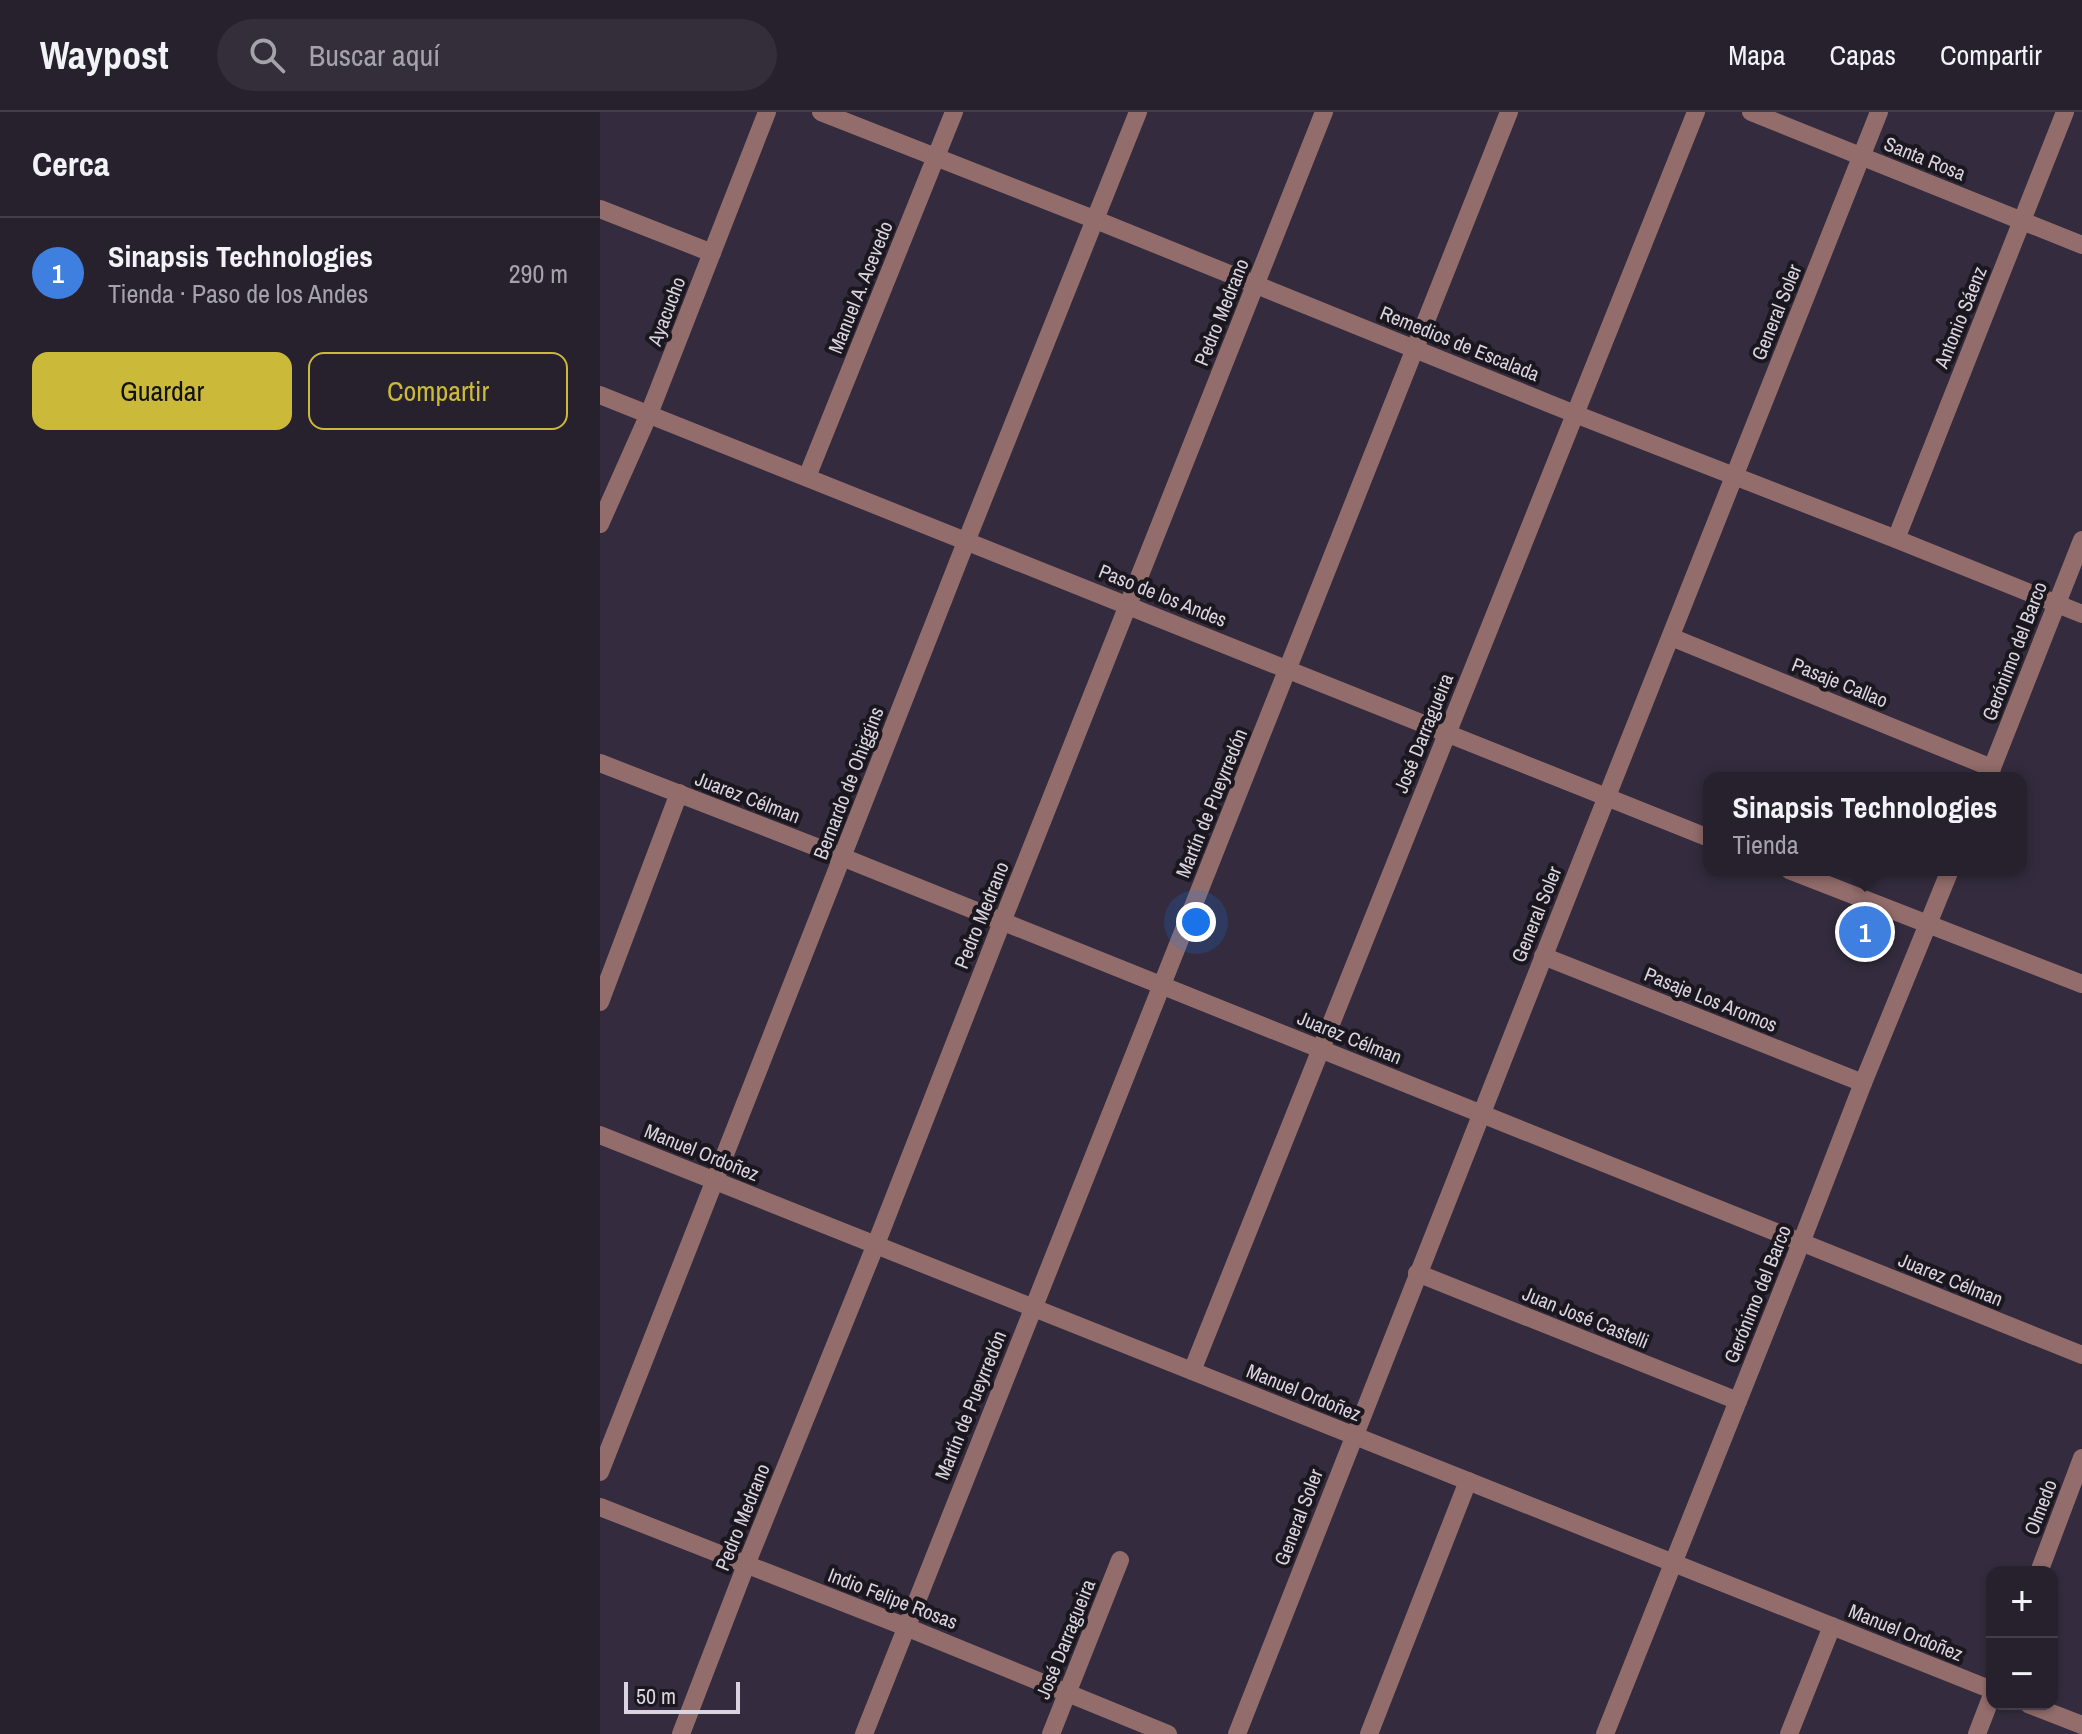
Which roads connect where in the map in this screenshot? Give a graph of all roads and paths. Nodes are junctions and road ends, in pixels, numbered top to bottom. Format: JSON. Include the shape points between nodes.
{"nodes":[{"id":1,"x":767,"y":112,"type":"edge"},
{"id":2,"x":821,"y":112,"type":"edge"},
{"id":3,"x":954,"y":112,"type":"edge"},
{"id":4,"x":1138,"y":112,"type":"edge"},
{"id":5,"x":1324,"y":112,"type":"edge"},
{"id":6,"x":1509,"y":112,"type":"edge"},
{"id":7,"x":1696,"y":112,"type":"edge"},
{"id":8,"x":1751,"y":112,"type":"edge"},
{"id":9,"x":1879,"y":112,"type":"edge"},
{"id":10,"x":2065,"y":112,"type":"edge"},
{"id":11,"x":936,"y":157,"type":"junction"},
{"id":12,"x":1861,"y":157,"type":"junction"},
{"id":13,"x":600,"y":209,"type":"edge"},
{"id":14,"x":1096,"y":220,"type":"junction"},
{"id":15,"x":2022,"y":221,"type":"junction"},
{"id":16,"x":2082,"y":245,"type":"edge"},
{"id":17,"x":712,"y":253,"type":"junction"},
{"id":18,"x":1255,"y":284,"type":"junction"},
{"id":19,"x":1416,"y":349,"type":"junction"},
{"id":20,"x":600,"y":395,"type":"edge"},
{"id":21,"x":649,"y":414,"type":"junction"},
{"id":22,"x":1575,"y":414,"type":"junction"},
{"id":23,"x":807,"y":477,"type":"junction"},
{"id":24,"x":1734,"y":477,"type":"junction"},
{"id":25,"x":600,"y":524,"type":"edge"},
{"id":26,"x":1896,"y":539,"type":"junction"},
{"id":27,"x":2082,"y":540,"type":"edge"},
{"id":28,"x":966,"y":542,"type":"junction"},
{"id":29,"x":1128,"y":604,"type":"junction"},
{"id":30,"x":2056,"y":604,"type":"junction"},
{"id":31,"x":2082,"y":614,"type":"edge"},
{"id":32,"x":1671,"y":637,"type":"junction"},
{"id":33,"x":1289,"y":668,"type":"junction"},
{"id":34,"x":1446,"y":733,"type":"junction"},
{"id":35,"x":600,"y":763,"type":"edge"},
{"id":36,"x":1988,"y":772,"type":"edge"},
{"id":37,"x":1990,"y":772,"type":"edge"},
{"id":38,"x":679,"y":793,"type":"junction"},
{"id":39,"x":1608,"y":797,"type":"junction"},
{"id":40,"x":1703,"y":836,"type":"edge"},
{"id":41,"x":842,"y":857,"type":"junction"},
{"id":42,"x":1804,"y":876,"type":"edge"},
{"id":43,"x":1948,"y":876,"type":"edge"},
{"id":44,"x":1002,"y":922,"type":"junction"},
{"id":45,"x":1928,"y":926,"type":"junction"},
{"id":46,"x":1543,"y":956,"type":"junction"},
{"id":47,"x":2082,"y":984,"type":"edge"},
{"id":48,"x":1161,"y":985,"type":"junction"},
{"id":49,"x":600,"y":1002,"type":"edge"},
{"id":50,"x":1321,"y":1050,"type":"junction"},
{"id":51,"x":1863,"y":1083,"type":"junction"},
{"id":52,"x":1480,"y":1113,"type":"junction"},
{"id":53,"x":600,"y":1135,"type":"edge"},
{"id":54,"x":716,"y":1181,"type":"junction"},
{"id":55,"x":1801,"y":1243,"type":"junction"},
{"id":56,"x":876,"y":1244,"type":"junction"},
{"id":57,"x":1417,"y":1273,"type":"junction"},
{"id":58,"x":1033,"y":1307,"type":"junction"},
{"id":59,"x":2082,"y":1355,"type":"edge"},
{"id":60,"x":1192,"y":1371,"type":"junction"},
{"id":61,"x":1738,"y":1401,"type":"junction"},
{"id":62,"x":1354,"y":1435,"type":"junction"},
{"id":63,"x":2082,"y":1458,"type":"edge"},
{"id":64,"x":600,"y":1472,"type":"edge"},
{"id":65,"x":1468,"y":1481,"type":"junction"},
{"id":66,"x":600,"y":1507,"type":"edge"},
{"id":67,"x":1120,"y":1560,"type":"dead end"},
{"id":68,"x":1673,"y":1562,"type":"junction"},
{"id":69,"x":746,"y":1565,"type":"junction"},
{"id":70,"x":2041,"y":1566,"type":"edge"},
{"id":71,"x":1832,"y":1626,"type":"junction"},
{"id":72,"x":906,"y":1627,"type":"junction"},
{"id":73,"x":1986,"y":1690,"type":"edge"},
{"id":74,"x":1067,"y":1692,"type":"junction"},
{"id":75,"x":1986,"y":1709,"type":"edge"},
{"id":76,"x":2043,"y":1710,"type":"edge"},
{"id":77,"x":2082,"y":1725,"type":"edge"},
{"id":78,"x":681,"y":1734,"type":"edge"},
{"id":79,"x":864,"y":1734,"type":"edge"},
{"id":80,"x":1051,"y":1734,"type":"edge"},
{"id":81,"x":1168,"y":1734,"type":"edge"},
{"id":82,"x":1237,"y":1734,"type":"edge"},
{"id":83,"x":1369,"y":1734,"type":"edge"},
{"id":84,"x":1605,"y":1734,"type":"edge"},
{"id":85,"x":1789,"y":1734,"type":"edge"},
{"id":86,"x":1977,"y":1734,"type":"edge"}],
"edges":[{"from":1,"to":17,"type":"street","name":"Ayacucho"},
{"from":2,"to":11,"type":"street","name":"Remedios de Escalada"},
{"from":3,"to":11,"type":"street","name":"Manuel A. Acevedo"},
{"from":4,"to":14,"type":"street","name":"Bernardo de Ohiggins"},
{"from":5,"to":18,"type":"street","name":"Pedro Medrano"},
{"from":6,"to":19,"type":"street","name":"Martín de Pueyrredón"},
{"from":7,"to":22,"type":"street","name":"José Darragueira"},
{"from":8,"to":12,"type":"street","name":"Santa Rosa"},
{"from":9,"to":12,"type":"street","name":"General Soler"},
{"from":10,"to":15,"type":"street","name":"Antonio Sáenz"},
{"from":11,"to":14,"type":"street","name":"Remedios de Escalada"},
{"from":11,"to":23,"type":"street","name":"Manuel A. Acevedo"},
{"from":12,"to":15,"type":"street","name":"Santa Rosa"},
{"from":12,"to":24,"type":"street","name":"General Soler"},
{"from":13,"to":17,"type":"street"},
{"from":14,"to":18,"type":"street","name":"Remedios de Escalada"},
{"from":14,"to":28,"type":"street","name":"Bernardo de Ohiggins"},
{"from":15,"to":16,"type":"street","name":"Santa Rosa"},
{"from":15,"to":26,"type":"street","name":"Antonio Sáenz"},
{"from":17,"to":21,"type":"street","name":"Ayacucho"},
{"from":18,"to":19,"type":"street","name":"Remedios de Escalada"},
{"from":18,"to":29,"type":"street","name":"Pedro Medrano"},
{"from":19,"to":22,"type":"street","name":"Remedios de Escalada"},
{"from":19,"to":33,"type":"street","name":"Martín de Pueyrredón"},
{"from":20,"to":21,"type":"street","name":"Paso de los Andes"},
{"from":21,"to":23,"type":"street","name":"Paso de los Andes"},
{"from":21,"to":25,"type":"street","name":"Ayacucho"},
{"from":22,"to":24,"type":"street","name":"Remedios de Escalada"},
{"from":22,"to":34,"type":"street","name":"José Darragueira"},
{"from":23,"to":28,"type":"street","name":"Paso de los Andes"},
{"from":24,"to":26,"type":"street","name":"Remedios de Escalada"},
{"from":24,"to":32,"type":"street","name":"General Soler"},
{"from":26,"to":30,"type":"street","name":"Remedios de Escalada"},
{"from":27,"to":30,"type":"street","name":"Gerónimo del Barco"},
{"from":28,"to":29,"type":"street","name":"Paso de los Andes"},
{"from":28,"to":41,"type":"street","name":"Bernardo de Ohiggins"},
{"from":29,"to":33,"type":"street","name":"Paso de los Andes"},
{"from":29,"to":44,"type":"street","name":"Pedro Medrano"},
{"from":30,"to":31,"type":"street","name":"Remedios de Escalada"},
{"from":30,"to":37,"type":"street","name":"Gerónimo del Barco"},
{"from":32,"to":36,"type":"street","name":"Pasaje Callao"},
{"from":32,"to":39,"type":"street","name":"General Soler"},
{"from":33,"to":34,"type":"street","name":"Paso de los Andes"},
{"from":33,"to":48,"type":"street","name":"Martín de Pueyrredón"},
{"from":34,"to":39,"type":"street","name":"Paso de los Andes"},
{"from":34,"to":50,"type":"street","name":"José Darragueira"},
{"from":35,"to":38,"type":"street","name":"Juarez Célman"},
{"from":38,"to":41,"type":"street","name":"Juarez Célman"},
{"from":38,"to":49,"type":"street"},
{"from":39,"to":40,"type":"street","name":"Paso de los Andes"},
{"from":39,"to":46,"type":"street","name":"General Soler"},
{"from":41,"to":44,"type":"street","name":"Juarez Célman"},
{"from":41,"to":54,"type":"street","name":"Bernardo de Ohiggins"},
{"from":42,"to":45,"type":"street"},
{"from":43,"to":45,"type":"street","name":"Gerónimo del Barco"},
{"from":44,"to":48,"type":"street","name":"Juarez Célman"},
{"from":44,"to":56,"type":"street","name":"Pedro Medrano"},
{"from":45,"to":47,"type":"street"},
{"from":45,"to":51,"type":"street","name":"Gerónimo del Barco"},
{"from":46,"to":51,"type":"street","name":"Pasaje Los Aromos"},
{"from":46,"to":52,"type":"street","name":"General Soler"},
{"from":48,"to":50,"type":"street","name":"Juarez Célman"},
{"from":48,"to":58,"type":"street","name":"Martín de Pueyrredón"},
{"from":50,"to":52,"type":"street","name":"Juarez Célman"},
{"from":50,"to":60,"type":"street","name":"José Darragueira"},
{"from":51,"to":55,"type":"street","name":"Gerónimo del Barco"},
{"from":52,"to":55,"type":"street","name":"Juarez Célman"},
{"from":52,"to":57,"type":"street","name":"General Soler"},
{"from":53,"to":54,"type":"street","name":"Manuel Ordoñez"},
{"from":54,"to":56,"type":"street","name":"Manuel Ordoñez"},
{"from":54,"to":64,"type":"street","name":"Bernardo de Ohiggins"},
{"from":55,"to":59,"type":"street","name":"Juarez Célman"},
{"from":55,"to":61,"type":"street","name":"Gerónimo del Barco"},
{"from":56,"to":58,"type":"street","name":"Manuel Ordoñez"},
{"from":56,"to":69,"type":"street","name":"Pedro Medrano"},
{"from":57,"to":61,"type":"street","name":"Juan José Castelli"},
{"from":57,"to":62,"type":"street","name":"General Soler"},
{"from":58,"to":60,"type":"street","name":"Manuel Ordoñez"},
{"from":58,"to":72,"type":"street","name":"Martín de Pueyrredón"},
{"from":60,"to":62,"type":"street","name":"Manuel Ordoñez"},
{"from":61,"to":68,"type":"street","name":"Gerónimo del Barco"},
{"from":62,"to":65,"type":"street","name":"Manuel Ordoñez"},
{"from":62,"to":82,"type":"street","name":"General Soler"},
{"from":63,"to":70,"type":"street","name":"Olmedo"},
{"from":65,"to":68,"type":"street","name":"Manuel Ordoñez"},
{"from":65,"to":83,"type":"street"},
{"from":66,"to":69,"type":"street","name":"Indio Felipe Rosas"},
{"from":67,"to":74,"type":"street","name":"José Darragueira"},
{"from":68,"to":71,"type":"street","name":"Manuel Ordoñez"},
{"from":68,"to":84,"type":"street","name":"Gerónimo del Barco"},
{"from":69,"to":72,"type":"street","name":"Indio Felipe Rosas"},
{"from":69,"to":78,"type":"street","name":"Pedro Medrano"},
{"from":71,"to":73,"type":"street","name":"Manuel Ordoñez"},
{"from":71,"to":85,"type":"street"},
{"from":72,"to":74,"type":"street","name":"Indio Felipe Rosas"},
{"from":72,"to":79,"type":"street","name":"Martín de Pueyrredón"},
{"from":74,"to":80,"type":"street","name":"José Darragueira"},
{"from":74,"to":81,"type":"street","name":"Indio Felipe Rosas"},
{"from":75,"to":86,"type":"street"},
{"from":76,"to":77,"type":"street"}]}
